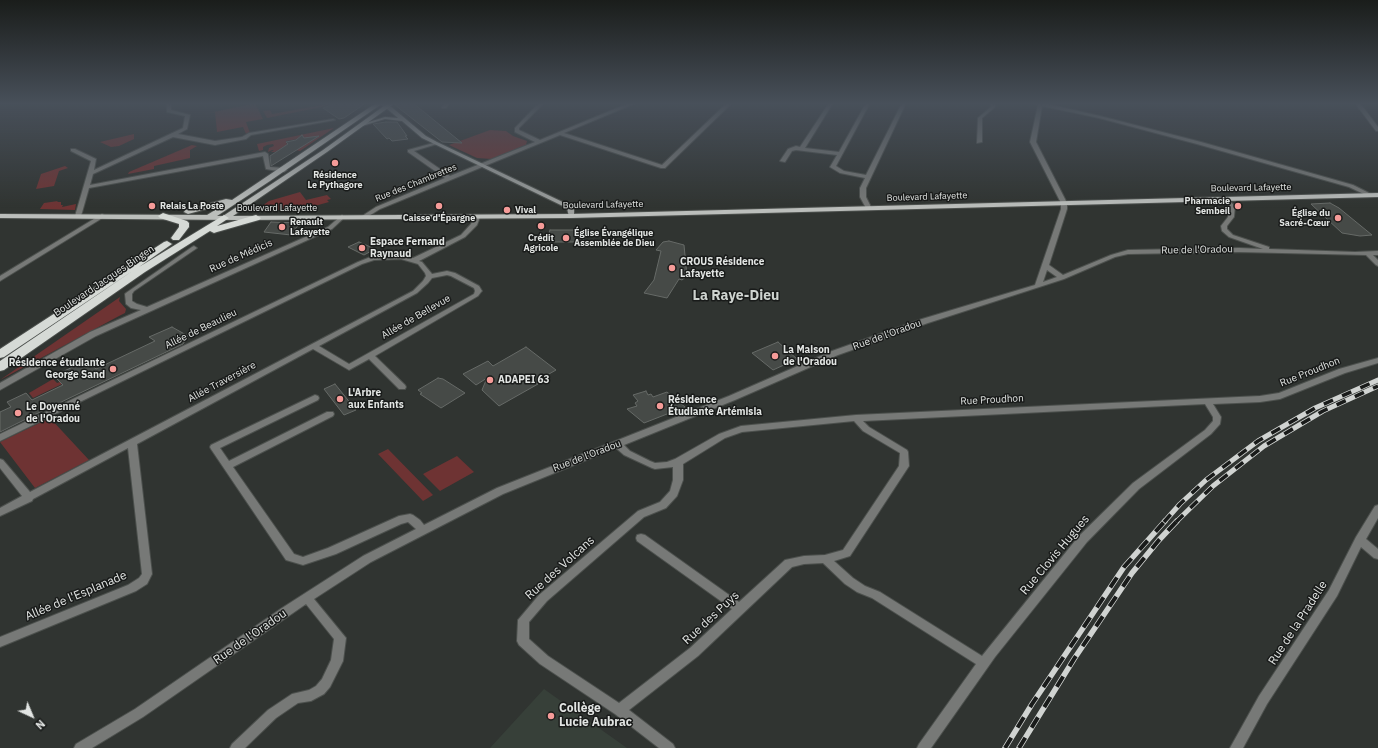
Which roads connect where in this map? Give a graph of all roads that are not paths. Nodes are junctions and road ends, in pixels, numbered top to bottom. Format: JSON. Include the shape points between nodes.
{"nodes":[{"id":1,"x":167,"y":138,"type":"edge"},
{"id":2,"x":188,"y":138,"type":"edge"},
{"id":3,"x":244,"y":138,"type":"edge"},
{"id":4,"x":330,"y":138,"type":"edge"},
{"id":5,"x":344,"y":138,"type":"edge"},
{"id":6,"x":426,"y":138,"type":"edge"},
{"id":7,"x":531,"y":138,"type":"edge"},
{"id":8,"x":551,"y":138,"type":"edge"},
{"id":9,"x":573,"y":138,"type":"edge"},
{"id":10,"x":693,"y":138,"type":"edge"},
{"id":11,"x":809,"y":138,"type":"edge"},
{"id":12,"x":850,"y":138,"type":"edge"},
{"id":13,"x":887,"y":138,"type":"edge"},
{"id":14,"x":979,"y":138,"type":"edge"},
{"id":15,"x":1034,"y":138,"type":"edge"},
{"id":16,"x":1180,"y":138,"type":"edge"},
{"id":17,"x":540,"y":142,"type":"junction"},
{"id":18,"x":979,"y":142,"type":"dead end"},
{"id":19,"x":435,"y":143,"type":"junction"},
{"id":20,"x":802,"y":148,"type":"junction"},
{"id":21,"x":74,"y":150,"type":"dead end"},
{"id":22,"x":841,"y":154,"type":"junction"},
{"id":23,"x":783,"y":161,"type":"dead end"},
{"id":24,"x":482,"y":166,"type":"junction"},
{"id":25,"x":284,"y":170,"type":"junction"},
{"id":26,"x":91,"y":173,"type":"junction"},
{"id":27,"x":868,"y":178,"type":"junction"},
{"id":28,"x":450,"y":179,"type":"junction"},
{"id":29,"x":87,"y":186,"type":"junction"},
{"id":30,"x":1378,"y":194,"type":"edge"},
{"id":31,"x":245,"y":195,"type":"junction"},
{"id":32,"x":1370,"y":195,"type":"junction"},
{"id":33,"x":254,"y":199,"type":"junction"},
{"id":34,"x":1225,"y":199,"type":"junction"},
{"id":35,"x":1064,"y":203,"type":"junction"},
{"id":36,"x":869,"y":209,"type":"junction"},
{"id":37,"x":0,"y":216,"type":"edge"},
{"id":38,"x":78,"y":216,"type":"junction"},
{"id":39,"x":102,"y":216,"type":"junction"},
{"id":40,"x":163,"y":216,"type":"junction"},
{"id":41,"x":571,"y":216,"type":"junction"},
{"id":42,"x":210,"y":217,"type":"junction"},
{"id":43,"x":477,"y":217,"type":"junction"},
{"id":44,"x":224,"y":218,"type":"junction"},
{"id":45,"x":256,"y":218,"type":"junction"},
{"id":46,"x":342,"y":218,"type":"junction"},
{"id":47,"x":362,"y":218,"type":"junction"},
{"id":48,"x":184,"y":243,"type":"junction"},
{"id":49,"x":1274,"y":251,"type":"junction"},
{"id":50,"x":1367,"y":253,"type":"junction"},
{"id":51,"x":1378,"y":253,"type":"edge"},
{"id":52,"x":416,"y":260,"type":"junction"},
{"id":53,"x":1378,"y":264,"type":"edge"},
{"id":54,"x":1046,"y":266,"type":"junction"},
{"id":55,"x":429,"y":276,"type":"junction"},
{"id":56,"x":1062,"y":278,"type":"junction"},
{"id":57,"x":0,"y":279,"type":"edge"},
{"id":58,"x":1038,"y":286,"type":"junction"},
{"id":59,"x":146,"y":309,"type":"junction"},
{"id":60,"x":34,"y":344,"type":"junction"},
{"id":61,"x":313,"y":346,"type":"junction"},
{"id":62,"x":0,"y":354,"type":"edge"},
{"id":63,"x":370,"y":355,"type":"junction"},
{"id":64,"x":1378,"y":360,"type":"edge"},
{"id":65,"x":0,"y":367,"type":"edge"},
{"id":66,"x":0,"y":374,"type":"edge"},
{"id":67,"x":0,"y":387,"type":"edge"},
{"id":68,"x":402,"y":387,"type":"dead end"},
{"id":69,"x":315,"y":398,"type":"dead end"},
{"id":70,"x":1207,"y":401,"type":"junction"},
{"id":71,"x":330,"y":414,"type":"dead end"},
{"id":72,"x":856,"y":418,"type":"junction"},
{"id":73,"x":0,"y":438,"type":"edge"},
{"id":74,"x":132,"y":442,"type":"junction"},
{"id":75,"x":617,"y":444,"type":"junction"},
{"id":76,"x":0,"y":462,"type":"edge"},
{"id":77,"x":678,"y":462,"type":"junction"},
{"id":78,"x":227,"y":466,"type":"junction"},
{"id":79,"x":29,"y":498,"type":"junction"},
{"id":80,"x":1378,"y":509,"type":"edge"},
{"id":81,"x":0,"y":512,"type":"edge"},
{"id":82,"x":422,"y":531,"type":"junction"},
{"id":83,"x":641,"y":538,"type":"dead end"},
{"id":84,"x":1360,"y":540,"type":"junction"},
{"id":85,"x":1378,"y":555,"type":"edge"},
{"id":86,"x":825,"y":559,"type":"junction"},
{"id":87,"x":306,"y":598,"type":"junction"},
{"id":88,"x":740,"y":609,"type":"junction"},
{"id":89,"x":0,"y":642,"type":"edge"},
{"id":90,"x":984,"y":663,"type":"junction"},
{"id":91,"x":619,"y":710,"type":"junction"},
{"id":92,"x":80,"y":748,"type":"edge"},
{"id":93,"x":236,"y":748,"type":"edge"},
{"id":94,"x":669,"y":748,"type":"edge"},
{"id":95,"x":923,"y":748,"type":"edge"},
{"id":96,"x":1236,"y":748,"type":"edge"}],
"edges":[{"from":1,"to":26,"type":"street"},
{"from":2,"to":3,"type":"street","via":[[215,143]]},
{"from":4,"to":25,"type":"main road"},
{"from":5,"to":33,"type":"main road"},
{"from":6,"to":19,"type":"main road"},
{"from":7,"to":17,"type":"street"},
{"from":8,"to":17,"type":"street","name":"Rue des Chambrettes"},
{"from":9,"to":10,"type":"street","via":[[663,167]]},
{"from":11,"to":20,"type":"street"},
{"from":12,"to":22,"type":"street"},
{"from":13,"to":27,"type":"street"},
{"from":14,"to":18,"type":"street"},
{"from":15,"to":35,"type":"street","via":[[1033,142]]},
{"from":16,"to":32,"type":"street","via":[[1351,186]]},
{"from":17,"to":24,"type":"street","name":"Rue des Chambrettes"},
{"from":19,"to":24,"type":"main road"},
{"from":19,"to":28,"type":"street","via":[[410,151]]},
{"from":20,"to":22,"type":"street"},
{"from":20,"to":23,"type":"street","via":[[790,150]]},
{"from":21,"to":26,"type":"street","via":[[94,160]]},
{"from":22,"to":27,"type":"street","via":[[833,167],[842,172]]},
{"from":24,"to":28,"type":"street","name":"Rue des Chambrettes"},
{"from":24,"to":41,"type":"main road","via":[[569,207]]},
{"from":25,"to":29,"type":"street","via":[[268,168],[265,154]]},
{"from":25,"to":31,"type":"main road"},
{"from":26,"to":29,"type":"street"},
{"from":27,"to":36,"type":"street","via":[[862,192]]},
{"from":28,"to":47,"type":"street","name":"Rue des Chambrettes","via":[[378,208]]},
{"from":29,"to":38,"type":"street"},
{"from":30,"to":32,"type":"main road","name":"Boulevard Lafayette"},
{"from":31,"to":40,"type":"main road","via":[[207,208]]},
{"from":31,"to":42,"type":"main road"},
{"from":32,"to":34,"type":"main road","name":"Boulevard Lafayette"},
{"from":33,"to":44,"type":"main road"},
{"from":33,"to":45,"type":"main road","via":[[250,210]]},
{"from":34,"to":35,"type":"main road","name":"Boulevard Lafayette"},
{"from":34,"to":49,"type":"street","via":[[1232,206],[1232,210],[1224,230],[1236,238]]},
{"from":35,"to":36,"type":"main road","name":"Boulevard Lafayette"},
{"from":35,"to":54,"type":"street"},
{"from":36,"to":41,"type":"main road","name":"Boulevard Lafayette"},
{"from":37,"to":38,"type":"main road","name":"Boulevard Lafayette"},
{"from":38,"to":39,"type":"main road","name":"Boulevard Lafayette"},
{"from":39,"to":40,"type":"main road","name":"Boulevard Lafayette"},
{"from":39,"to":57,"type":"street"},
{"from":40,"to":42,"type":"main road","name":"Boulevard Lafayette"},
{"from":40,"to":48,"type":"highway","via":[[184,223]]},
{"from":41,"to":43,"type":"main road","name":"Boulevard Lafayette"},
{"from":42,"to":44,"type":"main road","name":"Boulevard Lafayette"},
{"from":42,"to":48,"type":"highway","name":"Boulevard Jacques Bingen"},
{"from":43,"to":47,"type":"main road","name":"Boulevard Lafayette"},
{"from":43,"to":52,"type":"street","via":[[474,225],[463,236]]},
{"from":44,"to":45,"type":"main road","name":"Boulevard Lafayette"},
{"from":44,"to":48,"type":"highway","name":"Boulevard Jacques Bingen"},
{"from":45,"to":46,"type":"main road","name":"Boulevard Lafayette"},
{"from":45,"to":48,"type":"highway","via":[[223,226]]},
{"from":46,"to":47,"type":"main road","name":"Boulevard Lafayette"},
{"from":46,"to":59,"type":"street","name":"Rue de Médicis","via":[[330,228]]},
{"from":48,"to":59,"type":"street","via":[[128,294],[129,302]]},
{"from":48,"to":60,"type":"highway","name":"Boulevard Jacques Bingen"},
{"from":48,"to":62,"type":"highway","name":"Boulevard Jacques Bingen"},
{"from":49,"to":50,"type":"street","name":"Rue de l'Oradou"},
{"from":49,"to":56,"type":"street","name":"Rue de l'Oradou","via":[[1128,252]]},
{"from":50,"to":51,"type":"street","name":"Rue de l'Oradou"},
{"from":50,"to":53,"type":"street"},
{"from":52,"to":55,"type":"street","via":[[426,269]]},
{"from":52,"to":73,"type":"street","name":"Allée de Beaulieu","via":[[386,257],[360,263]]},
{"from":54,"to":56,"type":"street"},
{"from":54,"to":58,"type":"street"},
{"from":55,"to":61,"type":"street","name":"Allée Traversière","via":[[415,292]]},
{"from":55,"to":63,"type":"street","name":"Allée de Bellevue","via":[[453,274],[477,287],[479,291]]},
{"from":56,"to":58,"type":"street","name":"Rue de l'Oradou"},
{"from":58,"to":75,"type":"street","name":"Rue de l'Oradou","via":[[925,321],[835,353]]},
{"from":59,"to":67,"type":"street","name":"Rue de Médicis","via":[[93,334]]},
{"from":60,"to":65,"type":"highway","name":"Boulevard Jacques Bingen"},
{"from":60,"to":66,"type":"highway"},
{"from":61,"to":63,"type":"street","name":"Allée de Bellevue","via":[[349,367]]},
{"from":61,"to":74,"type":"street","name":"Allée Traversière"},
{"from":63,"to":68,"type":"street"},
{"from":64,"to":70,"type":"street","name":"Rue Proudhon","via":[[1342,371],[1280,396]]},
{"from":69,"to":78,"type":"street","via":[[214,447]]},
{"from":70,"to":72,"type":"street","name":"Rue Proudhon"},
{"from":70,"to":90,"type":"street","name":"Rue Clovis Hugues","via":[[1217,422],[1208,432],[1136,486],[1083,539]]},
{"from":71,"to":78,"type":"street"},
{"from":72,"to":77,"type":"street","name":"Rue Proudhon","via":[[740,429],[722,436]]},
{"from":72,"to":86,"type":"street","name":"Rue des Puys","via":[[866,429],[904,452],[904,466],[846,553]]},
{"from":74,"to":79,"type":"street","name":"Allée Traversière"},
{"from":74,"to":89,"type":"street","name":"Allée de l'Esplanade","via":[[147,574],[143,581],[132,588]]},
{"from":75,"to":77,"type":"street","name":"Rue Proudhon","via":[[628,453],[655,466]]},
{"from":75,"to":82,"type":"street","name":"Rue de l'Oradou","via":[[500,491]]},
{"from":76,"to":79,"type":"street"},
{"from":77,"to":91,"type":"street","name":"Rue des Volcans","via":[[678,480],[674,493],[663,505],[641,514],[543,598],[524,620],[523,642],[544,660]]},
{"from":78,"to":82,"type":"street","via":[[290,557],[303,561],[325,554],[399,520],[410,518]]},
{"from":79,"to":81,"type":"street","name":"Allée Traversière"},
{"from":80,"to":84,"type":"street","name":"Rue de la Pradelle"},
{"from":82,"to":87,"type":"street","name":"Rue de l'Oradou","via":[[367,559]]},
{"from":83,"to":88,"type":"street"},
{"from":84,"to":85,"type":"street"},
{"from":84,"to":96,"type":"street","name":"Rue de la Pradelle","via":[[1333,593],[1263,700]]},
{"from":86,"to":88,"type":"street","name":"Rue des Puys","via":[[789,563]]},
{"from":86,"to":90,"type":"street","via":[[861,589],[876,595]]},
{"from":87,"to":92,"type":"street","name":"Rue de l'Oradou","via":[[139,713]]},
{"from":87,"to":93,"type":"street","via":[[340,638],[337,661],[320,690],[312,695],[296,698],[272,714]]},
{"from":88,"to":91,"type":"street","name":"Rue des Puys","via":[[694,652]]},
{"from":90,"to":95,"type":"street","name":"Rue Clovis Hugues"},
{"from":91,"to":94,"type":"street","name":"Rue des Volcans"}]}
